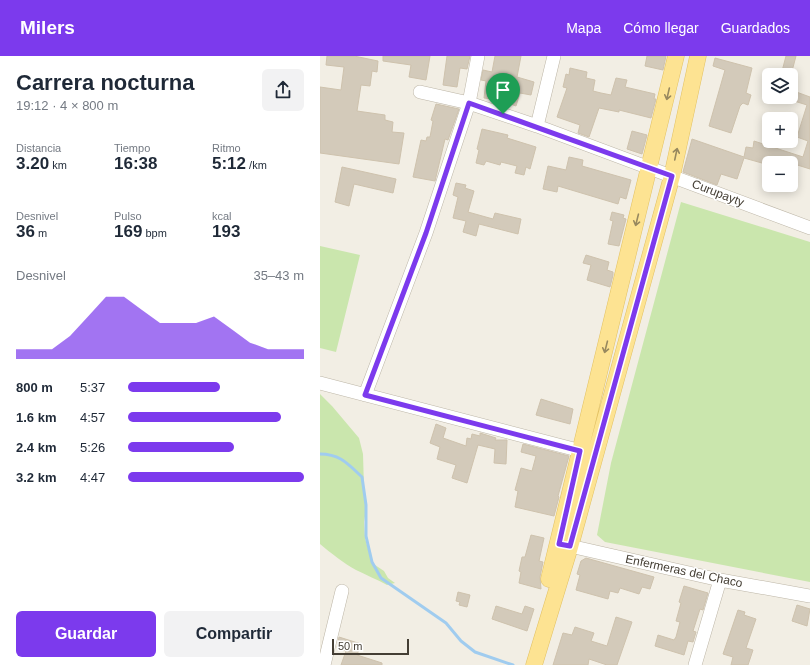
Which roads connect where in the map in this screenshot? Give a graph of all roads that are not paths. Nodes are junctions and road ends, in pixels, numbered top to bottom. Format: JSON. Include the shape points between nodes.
{"nodes":[{"id":1,"x":478,"y":56,"type":"edge"},
{"id":2,"x":554,"y":56,"type":"edge"},
{"id":3,"x":676,"y":56,"type":"edge"},
{"id":4,"x":698,"y":56,"type":"edge"},
{"id":5,"x":420,"y":92,"type":"dead end"},
{"id":6,"x":469,"y":103,"type":"junction"},
{"id":7,"x":537,"y":126,"type":"junction"},
{"id":8,"x":650,"y":169,"type":"junction"},
{"id":9,"x":672,"y":176,"type":"junction"},
{"id":10,"x":810,"y":228,"type":"edge"},
{"id":11,"x":320,"y":383,"type":"edge"},
{"id":12,"x":365,"y":395,"type":"junction"},
{"id":13,"x":588,"y":453,"type":"junction"},
{"id":14,"x":565,"y":545,"type":"junction"},
{"id":15,"x":720,"y":580,"type":"junction"},
{"id":16,"x":342,"y":591,"type":"dead end"},
{"id":17,"x":810,"y":596,"type":"edge"},
{"id":18,"x":323,"y":657,"type":"edge"},
{"id":19,"x":531,"y":658,"type":"edge"},
{"id":20,"x":696,"y":665,"type":"edge"}],
"edges":[{"from":1,"to":6,"type":"street"},
{"from":2,"to":7,"type":"street"},
{"from":3,"to":8,"type":"main road","one_way":true},
{"from":9,"to":4,"type":"main road","one_way":true},
{"from":5,"to":6,"type":"street","name":"Curupayty"},
{"from":6,"to":7,"type":"street","name":"Curupayty"},
{"from":6,"to":12,"type":"street","via":[[426,233]]},
{"from":7,"to":8,"type":"street","name":"Curupayty"},
{"from":8,"to":9,"type":"street","name":"Curupayty"},
{"from":8,"to":13,"type":"main road","one_way":true},
{"from":9,"to":10,"type":"street","name":"Curupayty"},
{"from":9,"to":13,"type":"main road"},
{"from":11,"to":12,"type":"street"},
{"from":12,"to":13,"type":"street"},
{"from":13,"to":14,"type":"main road"},
{"from":14,"to":15,"type":"street","name":"Enfermeras del Chaco"},
{"from":14,"to":19,"type":"main road"},
{"from":15,"to":17,"type":"street","name":"Enfermeras del Chaco"},
{"from":15,"to":20,"type":"street"},
{"from":16,"to":18,"type":"street"}]}
